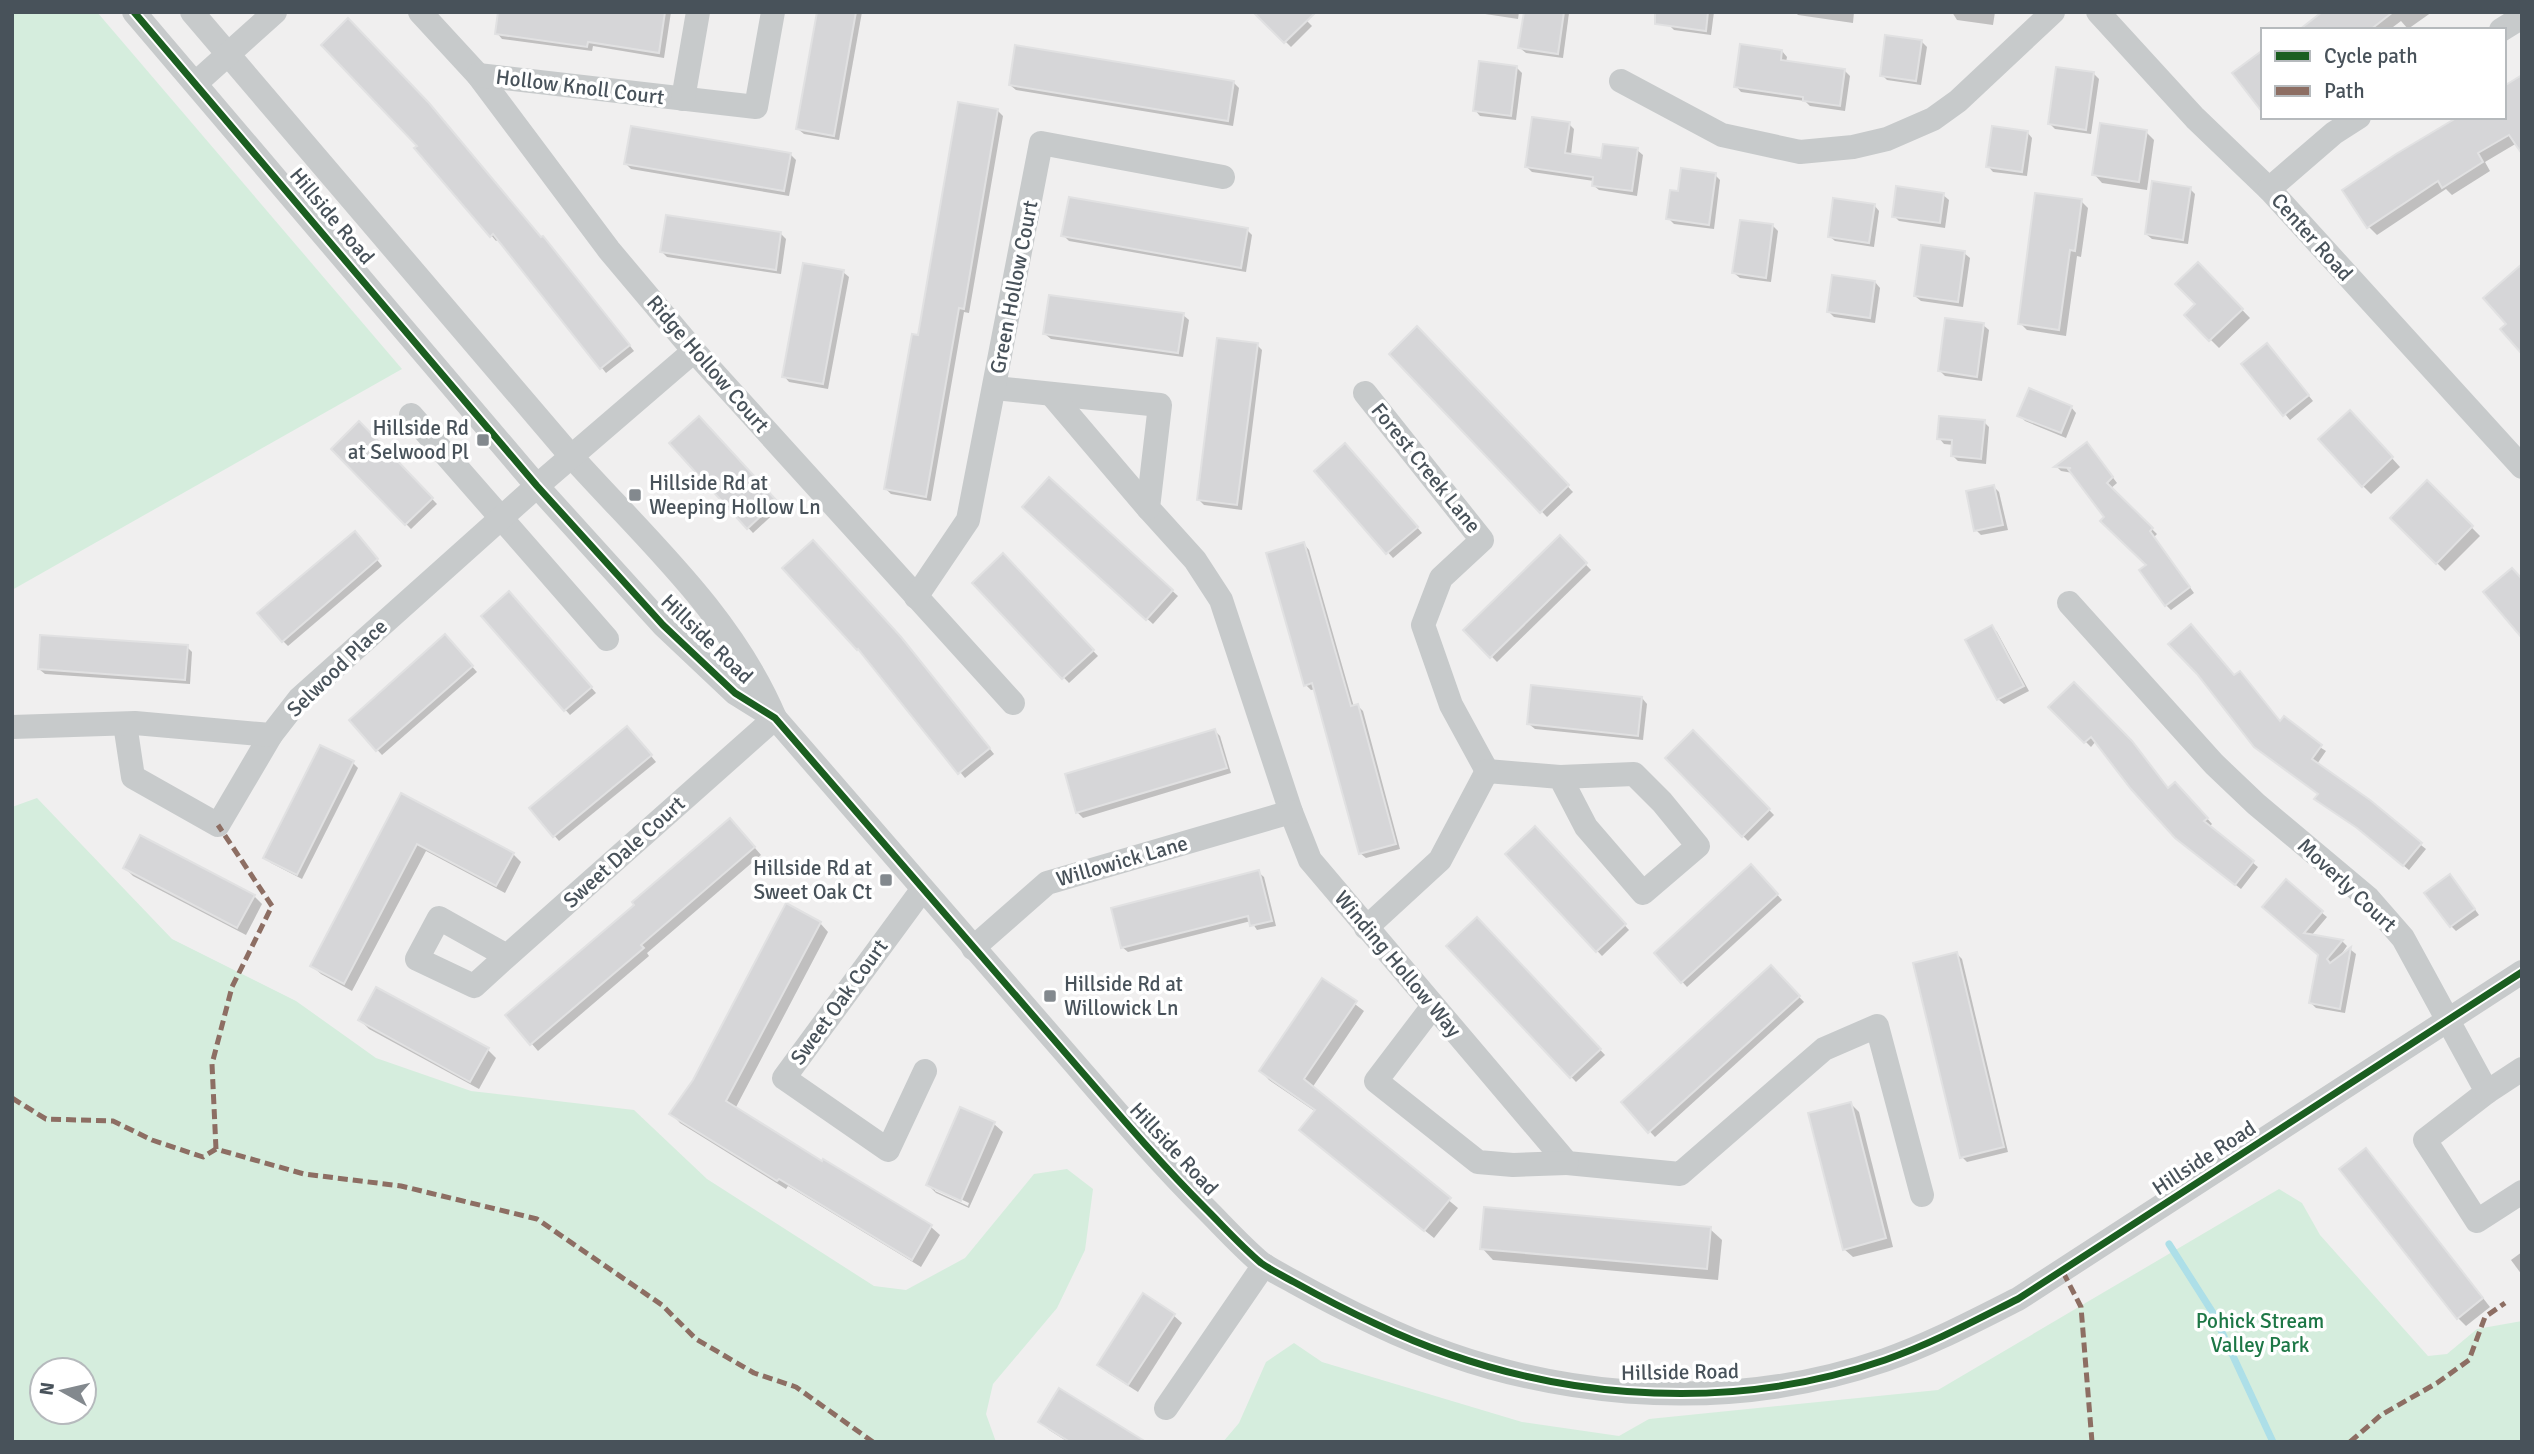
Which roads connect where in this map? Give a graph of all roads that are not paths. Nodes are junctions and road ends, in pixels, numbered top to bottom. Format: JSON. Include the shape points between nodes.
{"nodes":[{"id":1,"x":134,"y":12,"type":"edge"},
{"id":2,"x":192,"y":12,"type":"edge"},
{"id":3,"x":275,"y":12,"type":"edge"},
{"id":4,"x":419,"y":12,"type":"edge"},
{"id":5,"x":698,"y":12,"type":"edge"},
{"id":6,"x":773,"y":12,"type":"edge"},
{"id":7,"x":2053,"y":12,"type":"edge"},
{"id":8,"x":2098,"y":12,"type":"edge"},
{"id":9,"x":2522,"y":17,"type":"edge"},
{"id":10,"x":2504,"y":28,"type":"edge"},
{"id":11,"x":228,"y":54,"type":"junction"},
{"id":12,"x":478,"y":75,"type":"junction"},
{"id":13,"x":1621,"y":81,"type":"dead end"},
{"id":14,"x":196,"y":83,"type":"junction"},
{"id":15,"x":683,"y":99,"type":"junction"},
{"id":16,"x":2356,"y":119,"type":"edge"},
{"id":17,"x":1223,"y":177,"type":"dead end"},
{"id":18,"x":2269,"y":189,"type":"junction"},
{"id":19,"x":694,"y":351,"type":"junction"},
{"id":20,"x":995,"y":388,"type":"junction"},
{"id":21,"x":1365,"y":393,"type":"dead end"},
{"id":22,"x":1051,"y":394,"type":"junction"},
{"id":23,"x":411,"y":415,"type":"dead end"},
{"id":24,"x":572,"y":456,"type":"junction"},
{"id":25,"x":2522,"y":467,"type":"edge"},
{"id":26,"x":537,"y":486,"type":"junction"},
{"id":27,"x":1148,"y":508,"type":"junction"},
{"id":28,"x":501,"y":518,"type":"junction"},
{"id":29,"x":916,"y":597,"type":"junction"},
{"id":30,"x":2069,"y":603,"type":"dead end"},
{"id":31,"x":607,"y":639,"type":"dead end"},
{"id":32,"x":1013,"y":703,"type":"dead end"},
{"id":33,"x":775,"y":718,"type":"junction"},
{"id":34,"x":125,"y":724,"type":"junction"},
{"id":35,"x":12,"y":727,"type":"edge"},
{"id":36,"x":271,"y":735,"type":"junction"},
{"id":37,"x":1487,"y":771,"type":"junction"},
{"id":38,"x":1560,"y":777,"type":"junction"},
{"id":39,"x":1291,"y":812,"type":"junction"},
{"id":40,"x":922,"y":890,"type":"junction"},
{"id":41,"x":1366,"y":928,"type":"junction"},
{"id":42,"x":973,"y":948,"type":"junction"},
{"id":43,"x":507,"y":956,"type":"junction"},
{"id":44,"x":2522,"y":972,"type":"edge"},
{"id":45,"x":1433,"y":1006,"type":"junction"},
{"id":46,"x":2448,"y":1018,"type":"junction"},
{"id":47,"x":2522,"y":1069,"type":"edge"},
{"id":48,"x":925,"y":1071,"type":"dead end"},
{"id":49,"x":2487,"y":1092,"type":"junction"},
{"id":50,"x":1567,"y":1163,"type":"junction"},
{"id":51,"x":2522,"y":1192,"type":"edge"},
{"id":52,"x":1922,"y":1195,"type":"dead end"},
{"id":53,"x":1264,"y":1265,"type":"junction"},
{"id":54,"x":1166,"y":1408,"type":"dead end"}],
"edges":[{"from":1,"to":14,"type":"street","name":"Hillside Road"},
{"from":2,"to":11,"type":"street","name":"Hillside Road"},
{"from":3,"to":11,"type":"street"},
{"from":4,"to":12,"type":"street","name":"Ridge Hollow Court"},
{"from":5,"to":15,"type":"street","name":"Hollow Knoll Court"},
{"from":6,"to":15,"type":"street","name":"Hollow Knoll Court","via":[[756,107]]},
{"from":7,"to":13,"type":"street","via":[[1933,119],[1887,139],[1853,147],[1800,152],[1722,135]]},
{"from":8,"to":18,"type":"street","name":"Center Road","via":[[2195,118]]},
{"from":9,"to":10,"type":"street"},
{"from":11,"to":14,"type":"street"},
{"from":11,"to":24,"type":"street","name":"Hillside Road"},
{"from":12,"to":15,"type":"street","name":"Hollow Knoll Court"},
{"from":12,"to":19,"type":"street","name":"Ridge Hollow Court","via":[[609,250]]},
{"from":14,"to":26,"type":"street","name":"Hillside Road"},
{"from":16,"to":18,"type":"street"},
{"from":17,"to":20,"type":"street","name":"Green Hollow Court","via":[[1041,144]]},
{"from":18,"to":25,"type":"street","name":"Center Road"},
{"from":19,"to":24,"type":"street","name":"Selwood Place"},
{"from":19,"to":29,"type":"street","name":"Ridge Hollow Court"},
{"from":20,"to":22,"type":"street"},
{"from":20,"to":29,"type":"street","name":"Green Hollow Court","via":[[968,520]]},
{"from":21,"to":37,"type":"street","name":"Forest Creek Lane","via":[[1482,540],[1441,578],[1423,625],[1451,705]]},
{"from":22,"to":27,"type":"street","name":"Winding Hollow Way"},
{"from":22,"to":27,"type":"street","via":[[1160,405]]},
{"from":23,"to":28,"type":"street"},
{"from":24,"to":26,"type":"street","name":"Selwood Place"},
{"from":24,"to":33,"type":"street","name":"Hillside Road","via":[[704,601],[760,684]]},
{"from":26,"to":28,"type":"street","name":"Selwood Place"},
{"from":26,"to":33,"type":"street","name":"Hillside Road","via":[[663,625],[735,693]]},
{"from":27,"to":39,"type":"street","name":"Winding Hollow Way","via":[[1195,560],[1221,600]]},
{"from":28,"to":31,"type":"street"},
{"from":28,"to":36,"type":"street","name":"Selwood Place","via":[[299,699]]},
{"from":29,"to":32,"type":"street","name":"Ridge Hollow Court"},
{"from":30,"to":46,"type":"street","name":"Moverly Court","via":[[2214,764],[2368,898],[2403,938]]},
{"from":33,"to":40,"type":"street","name":"Hillside Road"},
{"from":33,"to":43,"type":"street","name":"Sweet Dale Court"},
{"from":34,"to":35,"type":"street","name":"Selwood Place"},
{"from":34,"to":36,"type":"street","name":"Selwood Place"},
{"from":34,"to":36,"type":"street","via":[[133,777],[218,825]]},
{"from":37,"to":38,"type":"street"},
{"from":37,"to":41,"type":"street","via":[[1440,860]]},
{"from":38,"to":38,"type":"street","via":[[1634,774],[1698,846],[1643,893],[1586,827]]},
{"from":39,"to":41,"type":"street","name":"Winding Hollow Way","via":[[1310,860]]},
{"from":39,"to":42,"type":"street","name":"Willowick Lane","via":[[1047,883]]},
{"from":40,"to":42,"type":"street","name":"Hillside Road"},
{"from":40,"to":48,"type":"street","name":"Sweet Oak Court","via":[[784,1078],[888,1150]]},
{"from":41,"to":45,"type":"street","name":"Winding Hollow Way"},
{"from":42,"to":53,"type":"street","name":"Hillside Road","via":[[1162,1164]]},
{"from":43,"to":43,"type":"street","name":"Sweet Dale Court","via":[[474,986],[417,959],[439,918]]},
{"from":44,"to":46,"type":"street","name":"Hillside Road"},
{"from":45,"to":50,"type":"street","name":"Winding Hollow Way"},
{"from":45,"to":50,"type":"street","via":[[1376,1081],[1478,1161]]},
{"from":46,"to":49,"type":"street","name":"Moverly Court"},
{"from":46,"to":53,"type":"street","name":"Hillside Road","via":[[2018,1299],[1930,1343],[1884,1360],[1782,1385],[1657,1393],[1598,1390],[1540,1380],[1420,1345]]},
{"from":47,"to":49,"type":"street"},
{"from":49,"to":51,"type":"street","via":[[2425,1140],[2477,1221]]},
{"from":50,"to":52,"type":"street","via":[[1680,1174],[1824,1049],[1877,1026]]},
{"from":53,"to":54,"type":"street"}]}
